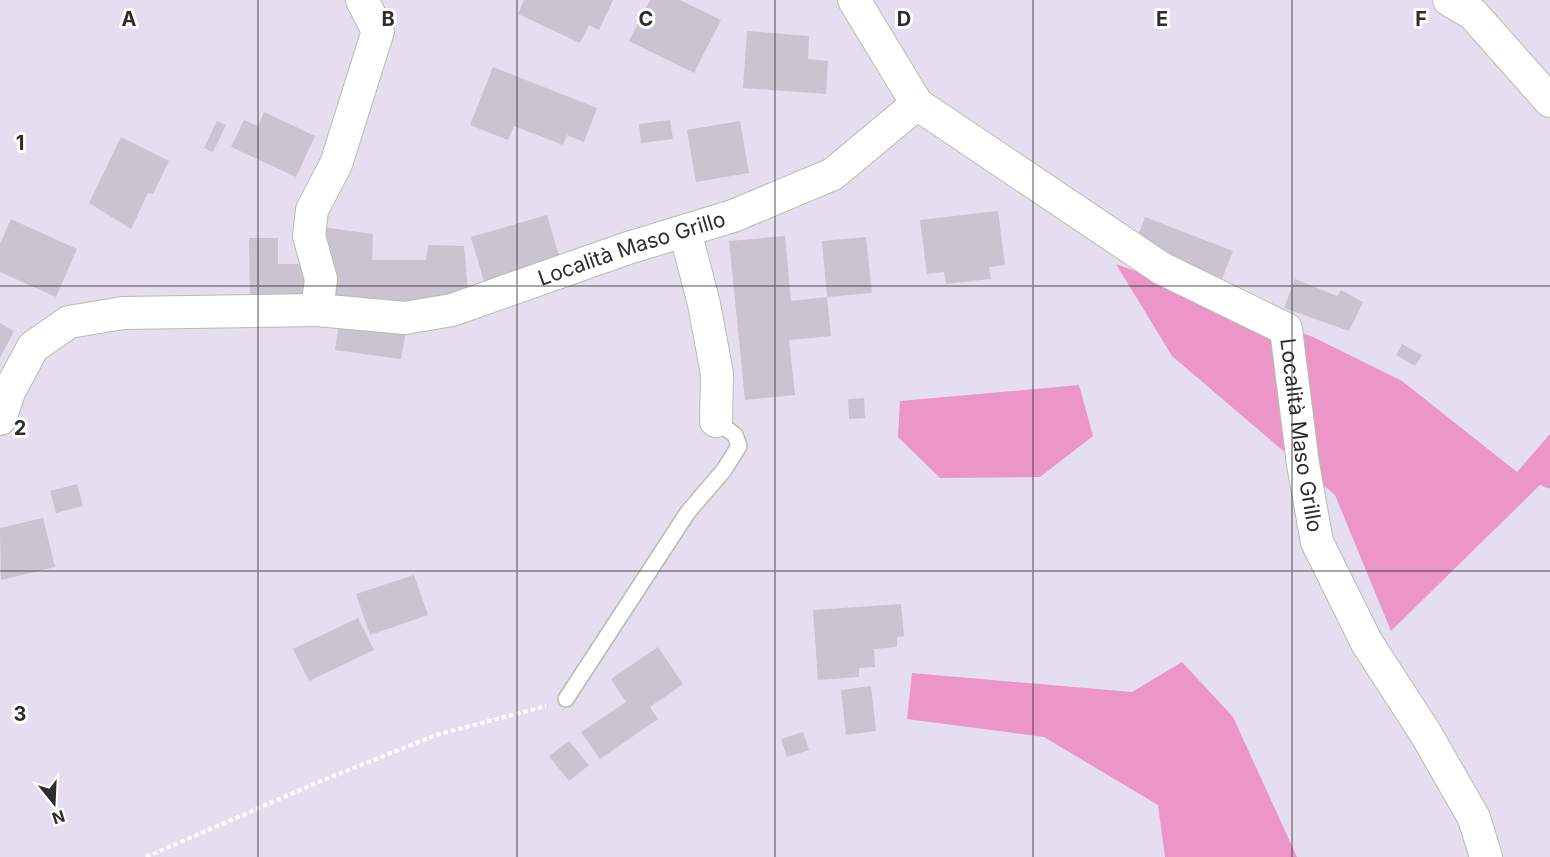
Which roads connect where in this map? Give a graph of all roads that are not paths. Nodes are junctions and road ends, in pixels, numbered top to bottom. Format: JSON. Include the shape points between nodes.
{"nodes":[{"id":1,"x":362,"y":0,"type":"edge"},
{"id":2,"x":854,"y":0,"type":"edge"},
{"id":3,"x":1449,"y":0,"type":"edge"},
{"id":4,"x":1550,"y":101,"type":"edge"},
{"id":5,"x":917,"y":104,"type":"junction"},
{"id":6,"x":685,"y":231,"type":"junction"},
{"id":7,"x":317,"y":310,"type":"junction"},
{"id":8,"x":0,"y":419,"type":"edge"},
{"id":9,"x":716,"y":421,"type":"joint"},
{"id":10,"x":566,"y":699,"type":"road end"},
{"id":11,"x":1486,"y":857,"type":"edge"}],
"edges":[{"from":1,"to":7,"type":"street","via":[[378,31],[336,164],[312,210],[309,236],[321,279]]},
{"from":2,"to":5,"type":"street","name":"Località Maso Grillo"},
{"from":3,"to":4,"type":"street","via":[[1473,14]]},
{"from":5,"to":6,"type":"street","name":"Località Maso Grillo","via":[[833,174],[734,216]]},
{"from":5,"to":11,"type":"street","name":"Località Maso Grillo","via":[[1161,268],[1286,329],[1317,542],[1367,642],[1474,818]]},
{"from":6,"to":7,"type":"street","name":"Località Maso Grillo","via":[[452,310],[405,318]]},
{"from":6,"to":9,"type":"street","via":[[717,374]]},
{"from":7,"to":8,"type":"street","name":"Località Maso Grillo","via":[[123,314],[69,322],[33,347],[9,392]]},
{"from":9,"to":10,"type":"lane","via":[[735,435],[740,446],[688,512]]}]}
